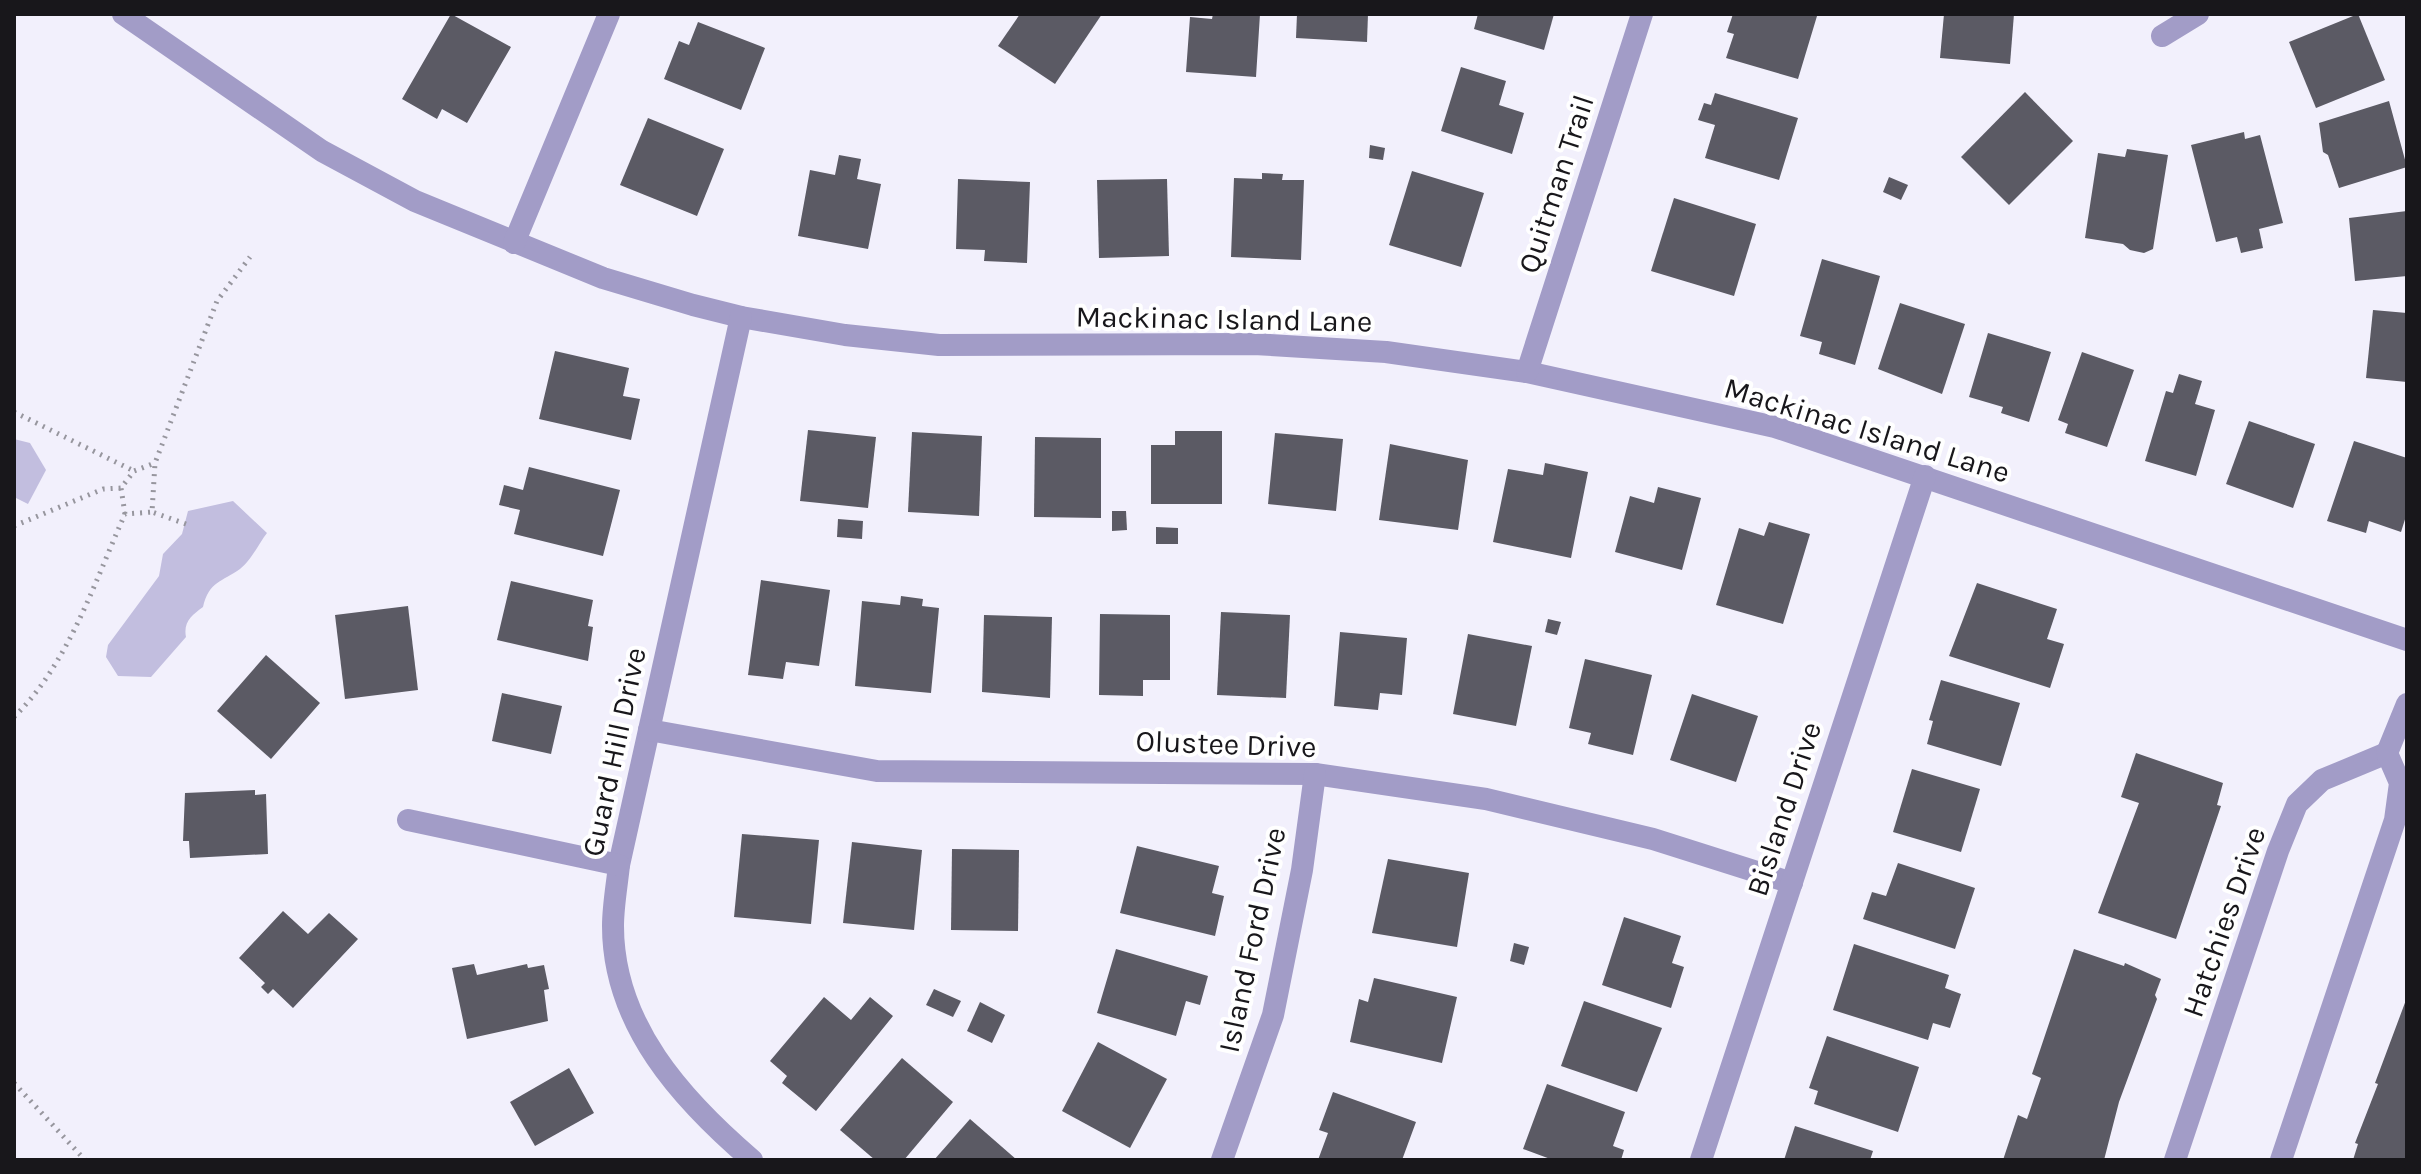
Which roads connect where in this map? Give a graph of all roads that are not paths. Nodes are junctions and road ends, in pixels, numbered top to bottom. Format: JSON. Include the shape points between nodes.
{"nodes":[{"id":1,"x":123,"y":14,"type":"edge"},
{"id":2,"x":609,"y":14,"type":"edge"},
{"id":3,"x":1642,"y":14,"type":"edge"},
{"id":4,"x":2198,"y":14,"type":"edge"},
{"id":5,"x":2162,"y":36,"type":"dead end"},
{"id":6,"x":514,"y":243,"type":"junction"},
{"id":7,"x":741,"y":317,"type":"junction"},
{"id":8,"x":1527,"y":372,"type":"junction"},
{"id":9,"x":1925,"y":476,"type":"junction"},
{"id":10,"x":2407,"y":640,"type":"edge"},
{"id":11,"x":2407,"y":704,"type":"edge"},
{"id":12,"x":649,"y":730,"type":"junction"},
{"id":13,"x":2387,"y":753,"type":"junction"},
{"id":14,"x":1315,"y":774,"type":"junction"},
{"id":15,"x":408,"y":820,"type":"dead end"},
{"id":16,"x":619,"y":865,"type":"junction"},
{"id":17,"x":1792,"y":883,"type":"junction"},
{"id":18,"x":752,"y":1160,"type":"edge"},
{"id":19,"x":1222,"y":1160,"type":"edge"},
{"id":20,"x":1701,"y":1160,"type":"edge"},
{"id":21,"x":2175,"y":1160,"type":"edge"},
{"id":22,"x":2281,"y":1160,"type":"edge"}],
"edges":[{"from":1,"to":6,"type":"street","name":"Mackinac Island Lane","via":[[322,151],[415,201]]},
{"from":2,"to":6,"type":"street"},
{"from":3,"to":8,"type":"street","name":"Quitman Trail"},
{"from":4,"to":5,"type":"street"},
{"from":6,"to":7,"type":"street","name":"Mackinac Island Lane","via":[[603,278]]},
{"from":7,"to":8,"type":"street","name":"Mackinac Island Lane","via":[[939,345],[1254,344],[1386,352]]},
{"from":7,"to":12,"type":"street","name":"Guard Hill Drive"},
{"from":8,"to":9,"type":"street","name":"Mackinac Island Lane","via":[[1775,427]]},
{"from":9,"to":10,"type":"street","name":"Mackinac Island Lane"},
{"from":9,"to":17,"type":"street","name":"Bisland Drive"},
{"from":11,"to":13,"type":"street"},
{"from":12,"to":14,"type":"street","name":"Olustee Drive","via":[[877,771]]},
{"from":12,"to":16,"type":"street","name":"Guard Hill Drive"},
{"from":13,"to":21,"type":"street","name":"Hatchies Drive","via":[[2322,780],[2297,804]]},
{"from":13,"to":22,"type":"street","via":[[2400,783],[2395,820]]},
{"from":14,"to":17,"type":"street","name":"Olustee Drive","via":[[1486,799],[1653,839]]},
{"from":14,"to":19,"type":"street","name":"Island Ford Drive","via":[[1273,1015]]},
{"from":15,"to":16,"type":"street"},
{"from":16,"to":18,"type":"street","name":"Guard Hill Drive","via":[[613,927],[619,974],[637,1027],[693,1106]]},
{"from":17,"to":20,"type":"street","name":"Bisland Drive"}]}
